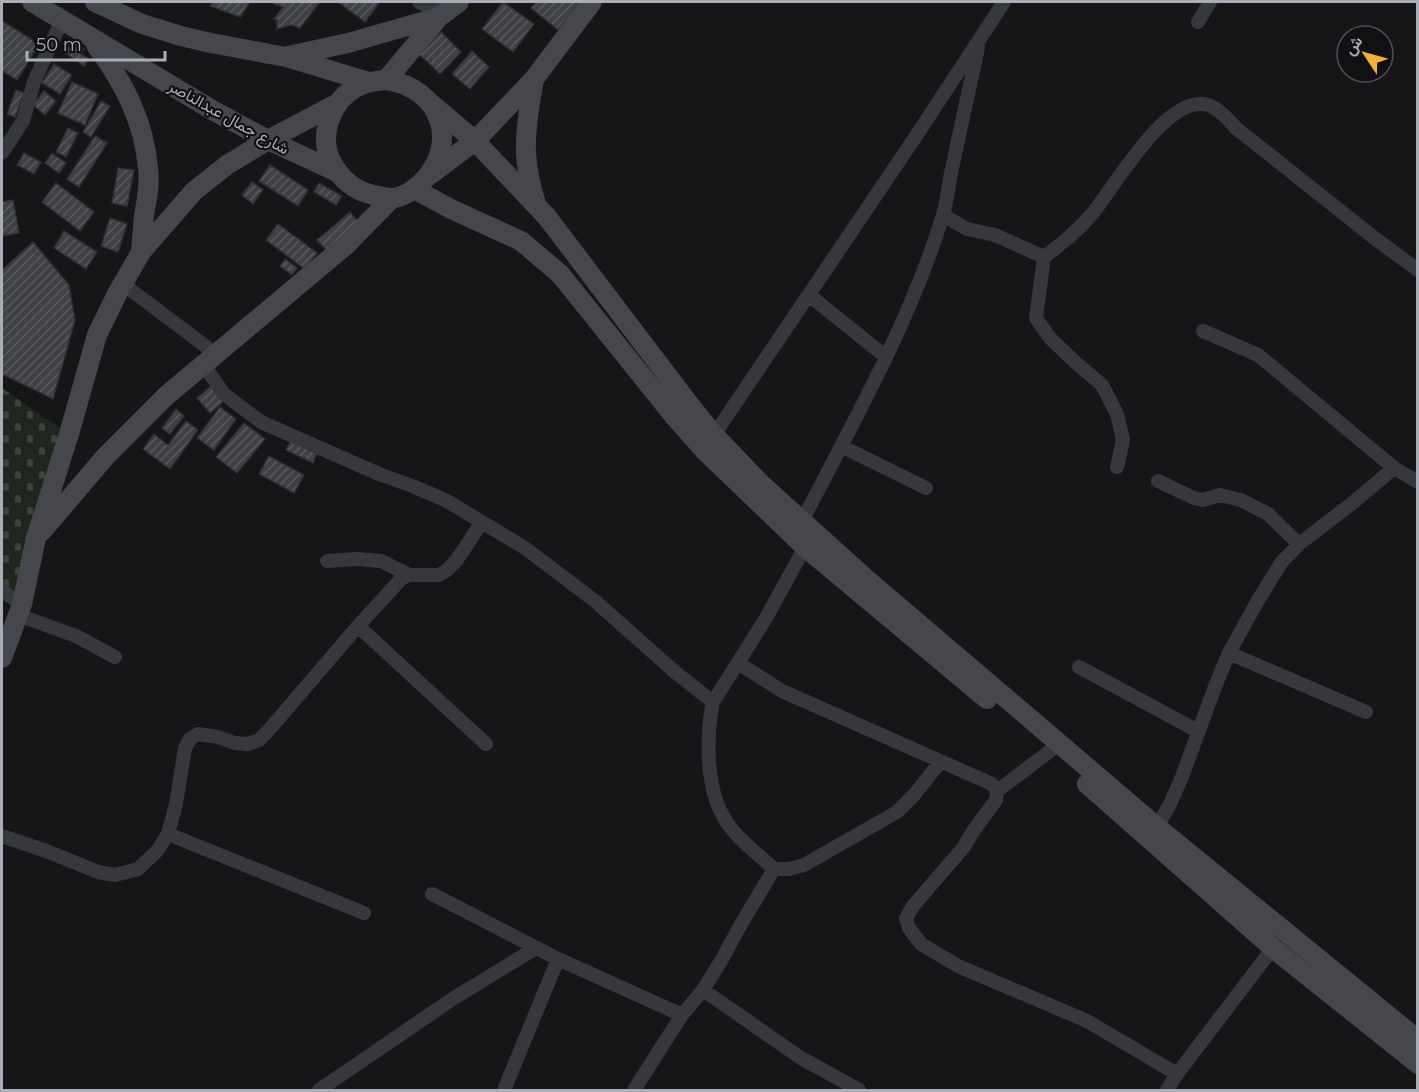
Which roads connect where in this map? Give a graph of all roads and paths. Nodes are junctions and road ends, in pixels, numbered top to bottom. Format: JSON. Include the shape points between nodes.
{"nodes":[{"id":1,"x":32,"y":2,"type":"edge"},
{"id":2,"x":95,"y":2,"type":"edge"},
{"id":3,"x":420,"y":2,"type":"edge"},
{"id":4,"x":592,"y":2,"type":"edge"},
{"id":5,"x":1004,"y":2,"type":"edge"},
{"id":6,"x":1210,"y":2,"type":"edge"},
{"id":7,"x":450,"y":9,"type":"edge"},
{"id":8,"x":62,"y":20,"type":"junction"},
{"id":9,"x":1198,"y":22,"type":"dead end"},
{"id":10,"x":89,"y":36,"type":"junction"},
{"id":11,"x":980,"y":38,"type":"junction"},
{"id":12,"x":286,"y":57,"type":"junction"},
{"id":13,"x":534,"y":79,"type":"junction"},
{"id":14,"x":378,"y":81,"type":"junction"},
{"id":15,"x":338,"y":103,"type":"junction"},
{"id":16,"x":430,"y":103,"type":"junction"},
{"id":17,"x":268,"y":140,"type":"junction"},
{"id":18,"x":475,"y":141,"type":"junction"},
{"id":19,"x":2,"y":153,"type":"edge"},
{"id":20,"x":337,"y":172,"type":"junction"},
{"id":21,"x":420,"y":183,"type":"junction"},
{"id":22,"x":392,"y":198,"type":"junction"},
{"id":23,"x":537,"y":206,"type":"junction"},
{"id":24,"x":943,"y":215,"type":"junction"},
{"id":25,"x":141,"y":252,"type":"junction"},
{"id":26,"x":1044,"y":257,"type":"junction"},
{"id":27,"x":1418,"y":270,"type":"edge"},
{"id":28,"x":123,"y":284,"type":"junction"},
{"id":29,"x":809,"y":295,"type":"junction"},
{"id":30,"x":1203,"y":331,"type":"dead end"},
{"id":31,"x":886,"y":357,"type":"junction"},
{"id":32,"x":209,"y":359,"type":"junction"},
{"id":33,"x":714,"y":435,"type":"junction"},
{"id":34,"x":840,"y":446,"type":"junction"},
{"id":35,"x":1117,"y":468,"type":"dead end"},
{"id":36,"x":1394,"y":468,"type":"junction"},
{"id":37,"x":1158,"y":481,"type":"dead end"},
{"id":38,"x":1418,"y":482,"type":"edge"},
{"id":39,"x":926,"y":488,"type":"dead end"},
{"id":40,"x":802,"y":521,"type":"junction"},
{"id":41,"x":482,"y":522,"type":"junction"},
{"id":42,"x":36,"y":538,"type":"junction"},
{"id":43,"x":1299,"y":544,"type":"junction"},
{"id":44,"x":805,"y":547,"type":"junction"},
{"id":45,"x":327,"y":561,"type":"dead end"},
{"id":46,"x":409,"y":574,"type":"junction"},
{"id":47,"x":2,"y":591,"type":"edge"},
{"id":48,"x":20,"y":610,"type":"junction"},
{"id":49,"x":358,"y":626,"type":"junction"},
{"id":50,"x":1229,"y":653,"type":"junction"},
{"id":51,"x":115,"y":657,"type":"dead end"},
{"id":52,"x":2,"y":658,"type":"edge"},
{"id":53,"x":738,"y":663,"type":"junction"},
{"id":54,"x":1079,"y":667,"type":"dead end"},
{"id":55,"x":713,"y":702,"type":"junction"},
{"id":56,"x":1366,"y":712,"type":"dead end"},
{"id":57,"x":1198,"y":731,"type":"junction"},
{"id":58,"x":486,"y":744,"type":"dead end"},
{"id":59,"x":1050,"y":752,"type":"junction"},
{"id":60,"x":941,"y":761,"type":"junction"},
{"id":61,"x":997,"y":791,"type":"junction"},
{"id":62,"x":1157,"y":826,"type":"junction"},
{"id":63,"x":168,"y":834,"type":"junction"},
{"id":64,"x":2,"y":836,"type":"edge"},
{"id":65,"x":774,"y":869,"type":"junction"},
{"id":66,"x":432,"y":894,"type":"dead end"},
{"id":67,"x":364,"y":913,"type":"dead end"},
{"id":68,"x":536,"y":948,"type":"junction"},
{"id":69,"x":1273,"y":948,"type":"junction"},
{"id":70,"x":558,"y":959,"type":"junction"},
{"id":71,"x":703,"y":990,"type":"junction"},
{"id":72,"x":682,"y":1015,"type":"junction"},
{"id":73,"x":1418,"y":1040,"type":"edge"},
{"id":74,"x":1418,"y":1064,"type":"edge"},
{"id":75,"x":1178,"y":1074,"type":"junction"},
{"id":76,"x":319,"y":1090,"type":"edge"},
{"id":77,"x":504,"y":1090,"type":"edge"},
{"id":78,"x":634,"y":1090,"type":"edge"},
{"id":79,"x":859,"y":1090,"type":"edge"},
{"id":80,"x":1167,"y":1090,"type":"edge"}],
"edges":[{"from":1,"to":8,"type":"main road","name":"شارع جمال عبدالناصر"},
{"from":2,"to":12,"type":"main road","via":[[142,24],[181,36]]},
{"from":3,"to":7,"type":"street"},
{"from":4,"to":13,"type":"main road"},
{"from":5,"to":11,"type":"street"},
{"from":6,"to":9,"type":"street"},
{"from":7,"to":12,"type":"main road","via":[[348,43]]},
{"from":7,"to":14,"type":"main road"},
{"from":8,"to":10,"type":"main road","name":"شارع جمال عبدالناصر"},
{"from":8,"to":19,"type":"street","via":[[34,82],[23,121]]},
{"from":10,"to":17,"type":"main road","name":"شارع جمال عبدالناصر"},
{"from":10,"to":25,"type":"main road","via":[[114,69],[135,108],[144,145],[149,169]]},
{"from":11,"to":24,"type":"street"},
{"from":11,"to":29,"type":"street"},
{"from":12,"to":14,"type":"main road"},
{"from":13,"to":18,"type":"main road"},
{"from":13,"to":23,"type":"main road","via":[[526,153]]},
{"from":14,"to":15,"type":"main road","via":[[354,88]]},
{"from":14,"to":16,"type":"main road","via":[[411,86]]},
{"from":15,"to":17,"type":"main road"},
{"from":15,"to":20,"type":"main road","via":[[329,119],[326,137],[328,155]]},
{"from":16,"to":18,"type":"main road"},
{"from":16,"to":21,"type":"main road","via":[[442,132],[441,149],[436,164]]},
{"from":17,"to":20,"type":"main road","name":"شارع جمال عبدالناصر"},
{"from":17,"to":25,"type":"main road","via":[[194,191]]},
{"from":18,"to":21,"type":"main road"},
{"from":18,"to":23,"type":"main road"},
{"from":20,"to":22,"type":"main road","via":[[367,194]]},
{"from":21,"to":22,"type":"main road"},
{"from":21,"to":44,"type":"main road","via":[[451,209],[521,241],[560,274],[704,450]]},
{"from":22,"to":32,"type":"main road","via":[[346,245]]},
{"from":23,"to":33,"type":"main road"},
{"from":24,"to":26,"type":"street","via":[[967,229]]},
{"from":24,"to":31,"type":"street"},
{"from":25,"to":28,"type":"main road"},
{"from":26,"to":27,"type":"street","via":[[1091,214],[1147,139],[1168,118],[1188,107],[1204,104],[1223,113],[1236,128]]},
{"from":26,"to":35,"type":"street","via":[[1036,318],[1050,338],[1102,384],[1117,414],[1123,440]]},
{"from":28,"to":32,"type":"street"},
{"from":28,"to":42,"type":"main road","via":[[97,335]]},
{"from":29,"to":31,"type":"street"},
{"from":29,"to":33,"type":"street"},
{"from":30,"to":36,"type":"street","via":[[1258,355]]},
{"from":31,"to":34,"type":"street"},
{"from":32,"to":41,"type":"street","via":[[224,394],[261,422],[447,501]]},
{"from":32,"to":42,"type":"main road","via":[[105,456]]},
{"from":33,"to":40,"type":"main road"},
{"from":34,"to":39,"type":"street"},
{"from":34,"to":40,"type":"street"},
{"from":36,"to":38,"type":"street"},
{"from":36,"to":43,"type":"street"},
{"from":37,"to":43,"type":"street","via":[[1194,498],[1203,500],[1220,495],[1241,500],[1268,514]]},
{"from":40,"to":62,"type":"main road"},
{"from":41,"to":46,"type":"street","via":[[447,570],[439,574]]},
{"from":41,"to":55,"type":"street","via":[[525,548],[595,601]]},
{"from":42,"to":48,"type":"main road"},
{"from":43,"to":50,"type":"street","via":[[1281,562]]},
{"from":44,"to":53,"type":"street"},
{"from":44,"to":59,"type":"main road"},
{"from":45,"to":46,"type":"street","via":[[381,561]]},
{"from":46,"to":49,"type":"street"},
{"from":47,"to":48,"type":"street"},
{"from":48,"to":51,"type":"street"},
{"from":48,"to":52,"type":"main road"},
{"from":49,"to":58,"type":"street"},
{"from":49,"to":63,"type":"street","via":[[259,740],[236,743],[198,734],[190,739]]},
{"from":50,"to":56,"type":"street"},
{"from":50,"to":57,"type":"street"},
{"from":53,"to":55,"type":"street"},
{"from":53,"to":60,"type":"street","via":[[782,691]]},
{"from":54,"to":57,"type":"street"},
{"from":55,"to":65,"type":"street","via":[[710,753],[716,800],[723,817]]},
{"from":57,"to":62,"type":"street","via":[[1182,777]]},
{"from":59,"to":61,"type":"street"},
{"from":59,"to":69,"type":"main road"},
{"from":60,"to":61,"type":"street","via":[[981,778]]},
{"from":60,"to":65,"type":"street","via":[[897,812],[804,865]]},
{"from":61,"to":75,"type":"street","via":[[996,800],[963,848],[913,906],[906,918],[909,928],[921,944],[958,966],[1087,1021]]},
{"from":62,"to":73,"type":"main road"},
{"from":63,"to":64,"type":"street","via":[[138,868],[114,875]]},
{"from":63,"to":67,"type":"street"},
{"from":65,"to":71,"type":"street"},
{"from":66,"to":68,"type":"street"},
{"from":68,"to":70,"type":"street"},
{"from":68,"to":76,"type":"street","via":[[454,998]]},
{"from":69,"to":74,"type":"main road"},
{"from":69,"to":75,"type":"street"},
{"from":70,"to":72,"type":"street"},
{"from":70,"to":77,"type":"street"},
{"from":71,"to":72,"type":"street"},
{"from":71,"to":79,"type":"street","via":[[801,1058]]},
{"from":72,"to":78,"type":"street"},
{"from":75,"to":80,"type":"street"}]}
